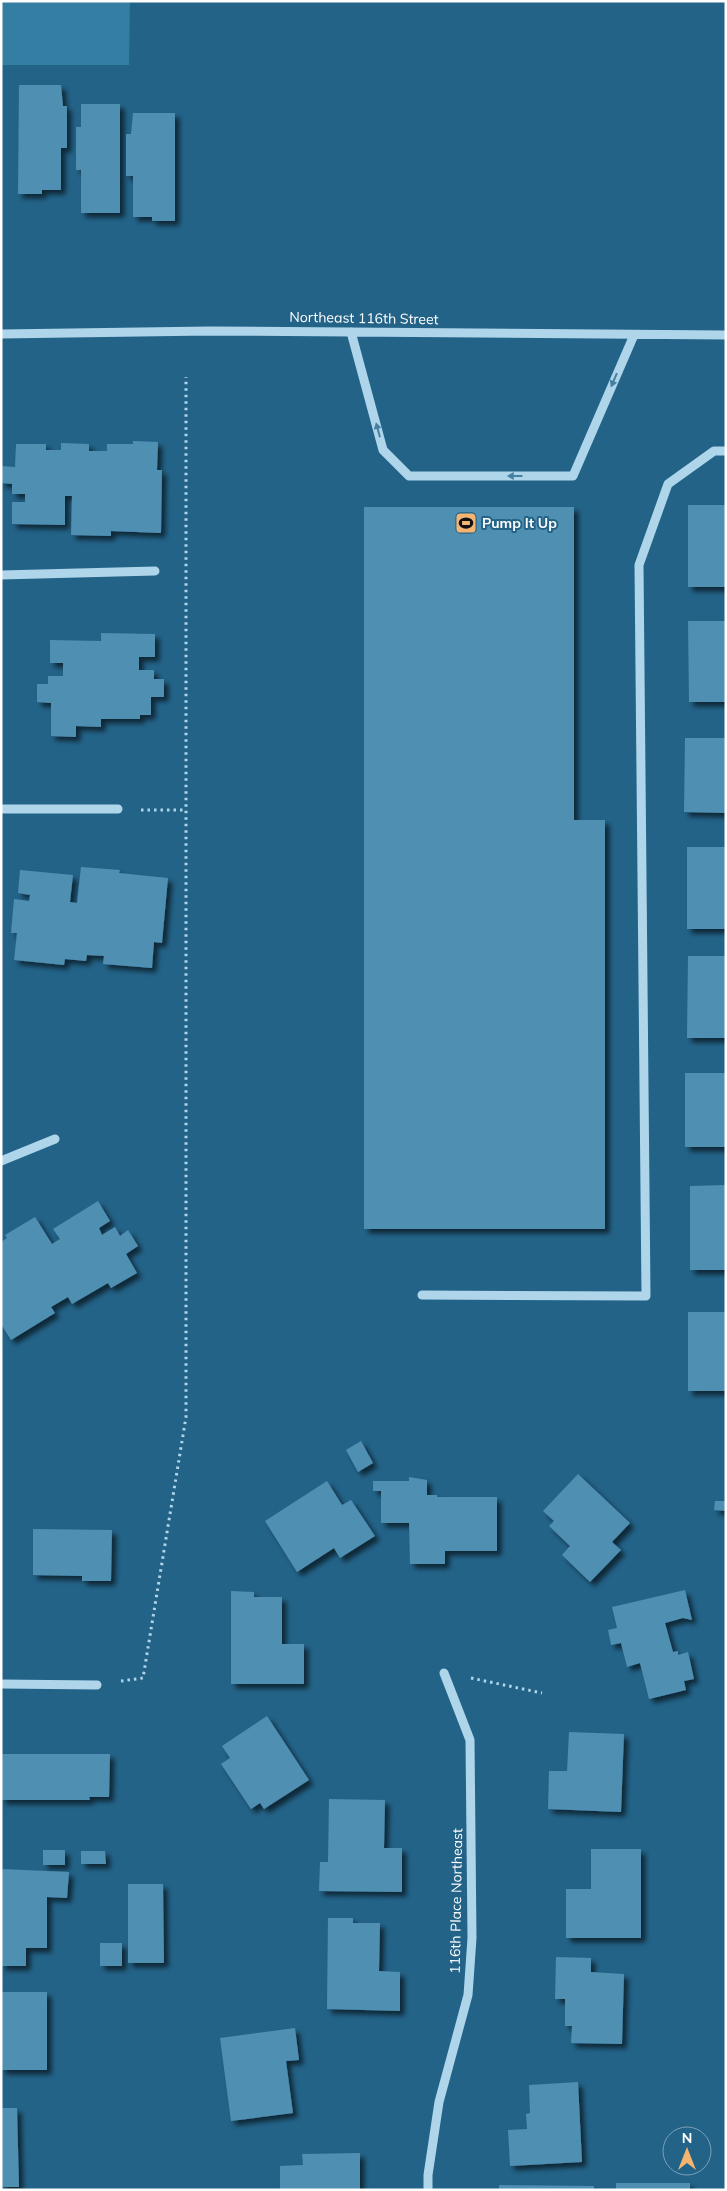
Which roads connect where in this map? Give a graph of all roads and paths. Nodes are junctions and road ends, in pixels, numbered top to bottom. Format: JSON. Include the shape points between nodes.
{"nodes":[{"id":1,"x":351,"y":332,"type":"junction"},
{"id":2,"x":1,"y":334,"type":"edge"},
{"id":3,"x":634,"y":335,"type":"junction"},
{"id":4,"x":726,"y":335,"type":"edge"},
{"id":5,"x":186,"y":377,"type":"dead end"},
{"id":6,"x":726,"y":452,"type":"edge"},
{"id":7,"x":155,"y":572,"type":"dead end"},
{"id":8,"x":1,"y":575,"type":"edge"},
{"id":9,"x":1,"y":809,"type":"edge"},
{"id":10,"x":118,"y":809,"type":"joint"},
{"id":11,"x":186,"y":810,"type":"junction"},
{"id":12,"x":55,"y":1140,"type":"dead end"},
{"id":13,"x":1,"y":1161,"type":"edge"},
{"id":14,"x":422,"y":1295,"type":"dead end"},
{"id":15,"x":444,"y":1673,"type":"joint"},
{"id":16,"x":1,"y":1684,"type":"edge"},
{"id":17,"x":97,"y":1685,"type":"joint"},
{"id":18,"x":542,"y":1693,"type":"dead end"},
{"id":19,"x":428,"y":2190,"type":"edge"}],
"edges":[{"from":1,"to":2,"type":"street","name":"Northeast 116th Street"},
{"from":1,"to":3,"type":"street","name":"Northeast 116th Street"},
{"from":3,"to":1,"type":"street","one_way":true,"via":[[573,476],[409,476],[383,450]]},
{"from":3,"to":4,"type":"street","name":"Northeast 116th Street"},
{"from":5,"to":11,"type":"path"},
{"from":6,"to":14,"type":"street","via":[[714,452],[668,484],[640,565],[646,1296]]},
{"from":7,"to":8,"type":"street"},
{"from":9,"to":10,"type":"street"},
{"from":10,"to":11,"type":"path"},
{"from":11,"to":17,"type":"path","via":[[186,1416],[143,1678]]},
{"from":12,"to":13,"type":"street"},
{"from":15,"to":18,"type":"path"},
{"from":15,"to":19,"type":"street","name":"116th Place Northeast","via":[[470,1740],[472,1938],[468,1995],[439,2102]]},
{"from":16,"to":17,"type":"street"}]}
